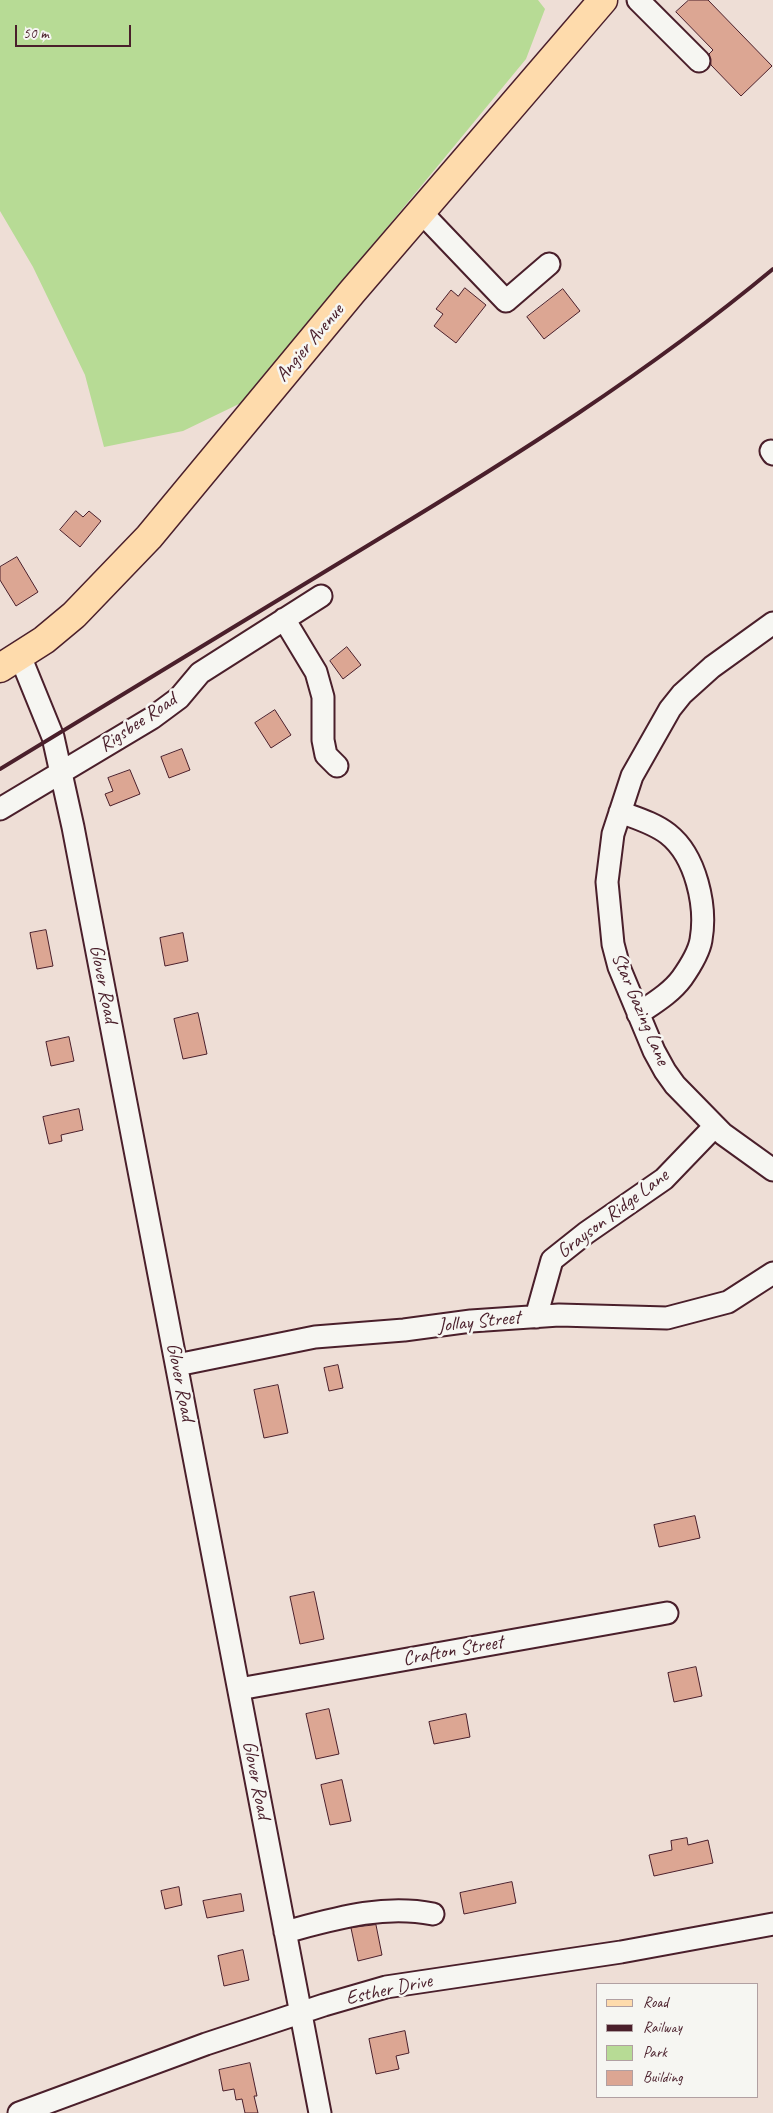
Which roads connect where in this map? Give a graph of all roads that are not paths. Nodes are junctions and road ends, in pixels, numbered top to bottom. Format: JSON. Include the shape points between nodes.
{"nodes":[{"id":1,"x":603,"y":0,"type":"edge"},
{"id":2,"x":638,"y":0,"type":"edge"},
{"id":3,"x":700,"y":61,"type":"dead end"},
{"id":4,"x":421,"y":212,"type":"junction"},
{"id":5,"x":549,"y":264,"type":"dead end"},
{"id":6,"x":321,"y":596,"type":"dead end"},
{"id":7,"x":284,"y":619,"type":"junction"},
{"id":8,"x":773,"y":623,"type":"edge"},
{"id":9,"x":10,"y":662,"type":"edge"},
{"id":10,"x":337,"y":766,"type":"dead end"},
{"id":11,"x":62,"y":772,"type":"junction"},
{"id":12,"x":0,"y":810,"type":"edge"},
{"id":13,"x":620,"y":812,"type":"junction"},
{"id":14,"x":638,"y":1014,"type":"junction"},
{"id":15,"x":715,"y":1126,"type":"junction"},
{"id":16,"x":773,"y":1170,"type":"edge"},
{"id":17,"x":773,"y":1273,"type":"edge"},
{"id":18,"x":536,"y":1316,"type":"junction"},
{"id":19,"x":176,"y":1365,"type":"junction"},
{"id":20,"x":667,"y":1613,"type":"dead end"},
{"id":21,"x":239,"y":1689,"type":"junction"},
{"id":22,"x":433,"y":1914,"type":"dead end"},
{"id":23,"x":773,"y":1924,"type":"edge"},
{"id":24,"x":285,"y":1932,"type":"junction"},
{"id":25,"x":300,"y":2014,"type":"junction"},
{"id":26,"x":20,"y":2113,"type":"edge"},
{"id":27,"x":320,"y":2113,"type":"edge"}],
"edges":[{"from":1,"to":4,"type":"main road","name":"Angier Avenue"},
{"from":2,"to":3,"type":"street"},
{"from":4,"to":5,"type":"street","via":[[506,301]]},
{"from":4,"to":9,"type":"main road","name":"Angier Avenue","via":[[149,537],[74,615]]},
{"from":6,"to":7,"type":"street","name":"Rigsbee Road"},
{"from":7,"to":10,"type":"street","via":[[316,672],[323,697],[326,755]]},
{"from":7,"to":11,"type":"street","name":"Rigsbee Road","via":[[200,673],[179,698],[152,718]]},
{"from":8,"to":13,"type":"street","name":"Star Gazing Lane","via":[[712,667],[682,694],[638,760]]},
{"from":9,"to":11,"type":"street","name":"Glover Road","via":[[50,727]]},
{"from":11,"to":12,"type":"street","name":"Rigsbee Road"},
{"from":11,"to":19,"type":"street","name":"Glover Road"},
{"from":13,"to":14,"type":"street","name":"Star Gazing Lane","via":[[609,857],[607,901],[613,944]]},
{"from":13,"to":14,"type":"street","via":[[656,827],[681,847],[690,862],[702,921],[701,942],[682,977],[670,991]]},
{"from":14,"to":15,"type":"street","name":"Star Gazing Lane","via":[[674,1085]]},
{"from":15,"to":16,"type":"street","name":"Star Gazing Lane"},
{"from":15,"to":18,"type":"street","name":"Grayson Ridge Lane","via":[[664,1179],[552,1260]]},
{"from":17,"to":18,"type":"street","name":"Jollay Street","via":[[728,1302],[667,1318]]},
{"from":18,"to":19,"type":"street","name":"Jollay Street","via":[[315,1337]]},
{"from":19,"to":21,"type":"street","name":"Glover Road"},
{"from":20,"to":21,"type":"street","name":"Crafton Street"},
{"from":21,"to":24,"type":"street","name":"Glover Road"},
{"from":22,"to":24,"type":"street","via":[[399,1909],[368,1911]]},
{"from":23,"to":25,"type":"street","name":"Esther Drive","via":[[621,1952],[386,1987]]},
{"from":24,"to":25,"type":"street","name":"Glover Road"},
{"from":25,"to":26,"type":"street","name":"Esther Drive","via":[[206,2044]]},
{"from":25,"to":27,"type":"street","name":"Glover Road"}]}
